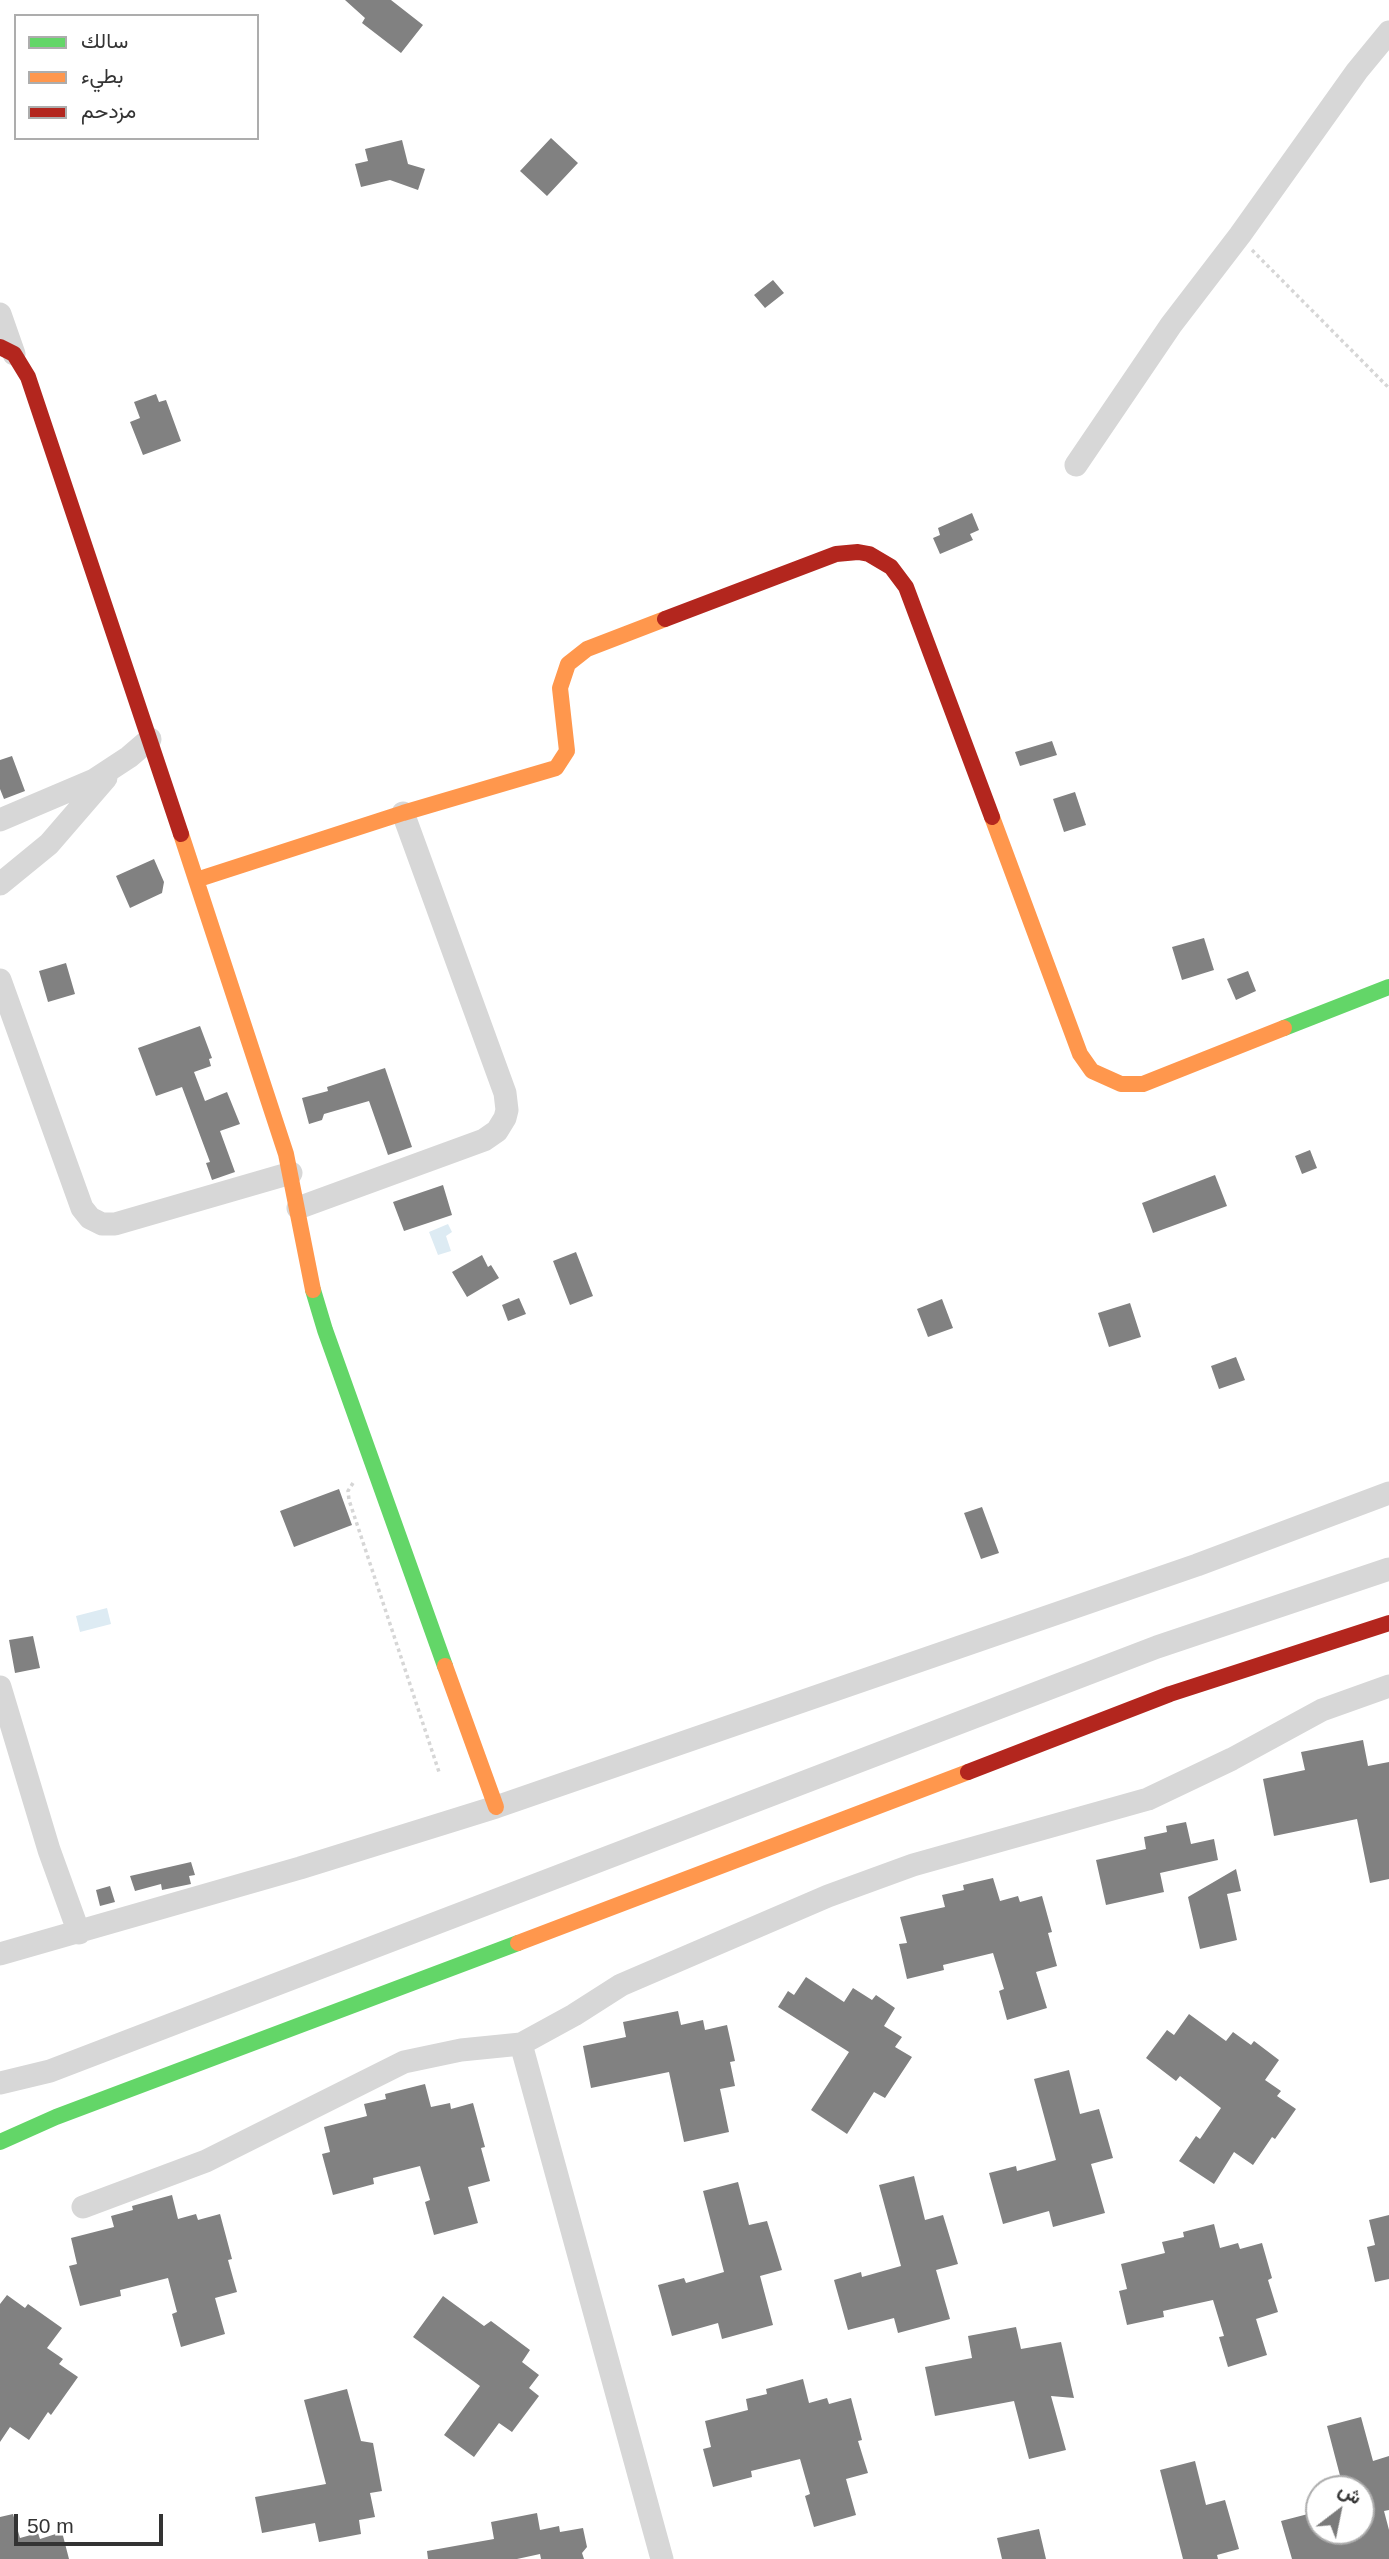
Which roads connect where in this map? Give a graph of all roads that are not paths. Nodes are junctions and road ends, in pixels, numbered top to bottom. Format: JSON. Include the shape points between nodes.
{"nodes":[{"id":1,"x":1389,"y":32,"type":"edge"},
{"id":2,"x":0,"y":314,"type":"edge"},
{"id":3,"x":7,"y":350,"type":"edge"},
{"id":4,"x":1076,"y":465,"type":"dead end"},
{"id":5,"x":150,"y":739,"type":"junction"},
{"id":6,"x":112,"y":769,"type":"junction"},
{"id":7,"x":403,"y":813,"type":"junction"},
{"id":8,"x":0,"y":820,"type":"edge"},
{"id":9,"x":196,"y":880,"type":"junction"},
{"id":10,"x":0,"y":884,"type":"edge"},
{"id":11,"x":0,"y":979,"type":"edge"},
{"id":12,"x":1389,"y":987,"type":"edge"},
{"id":13,"x":291,"y":1174,"type":"junction"},
{"id":14,"x":298,"y":1208,"type":"junction"},
{"id":15,"x":1389,"y":1493,"type":"edge"},
{"id":16,"x":1389,"y":1569,"type":"edge"},
{"id":17,"x":1389,"y":1623,"type":"edge"},
{"id":18,"x":1389,"y":1686,"type":"edge"},
{"id":19,"x":0,"y":1687,"type":"edge"},
{"id":20,"x":496,"y":1807,"type":"junction"},
{"id":21,"x":79,"y":1933,"type":"junction"},
{"id":22,"x":0,"y":1954,"type":"edge"},
{"id":23,"x":521,"y":2044,"type":"junction"},
{"id":24,"x":0,"y":2083,"type":"edge"},
{"id":25,"x":0,"y":2142,"type":"edge"},
{"id":26,"x":83,"y":2207,"type":"dead end"},
{"id":27,"x":662,"y":2559,"type":"edge"}],
"edges":[{"from":1,"to":4,"type":"street","via":[[1171,325]]},
{"from":2,"to":3,"type":"street"},
{"from":3,"to":5,"type":"street","via":[[20,361],[28,377]]},
{"from":5,"to":6,"type":"street"},
{"from":5,"to":9,"type":"street"},
{"from":6,"to":8,"type":"street"},
{"from":6,"to":10,"type":"street","via":[[49,844]]},
{"from":7,"to":9,"type":"street"},
{"from":7,"to":12,"type":"street","via":[[561,763],[567,744],[560,688],[577,655],[587,649],[836,554],[858,552],[891,567],[906,587],[1080,1054],[1093,1070],[1110,1081],[1143,1084]]},
{"from":7,"to":14,"type":"street","via":[[505,1093],[505,1118],[484,1140]]},
{"from":9,"to":13,"type":"street"},
{"from":11,"to":13,"type":"street","via":[[82,1208],[90,1218],[115,1224]]},
{"from":13,"to":14,"type":"street"},
{"from":14,"to":20,"type":"street","via":[[316,1303]]},
{"from":15,"to":20,"type":"street","via":[[1197,1565]]},
{"from":16,"to":24,"type":"street","via":[[1157,1647],[50,2071]]},
{"from":17,"to":25,"type":"street","via":[[1170,1694]]},
{"from":18,"to":23,"type":"street","via":[[1322,1710],[1148,1799],[913,1865],[828,1896],[621,1984]]},
{"from":19,"to":21,"type":"street"},
{"from":20,"to":21,"type":"street"},
{"from":21,"to":22,"type":"street"},
{"from":23,"to":26,"type":"street","via":[[461,2049],[404,2062],[206,2161]]},
{"from":23,"to":27,"type":"street"}]}
